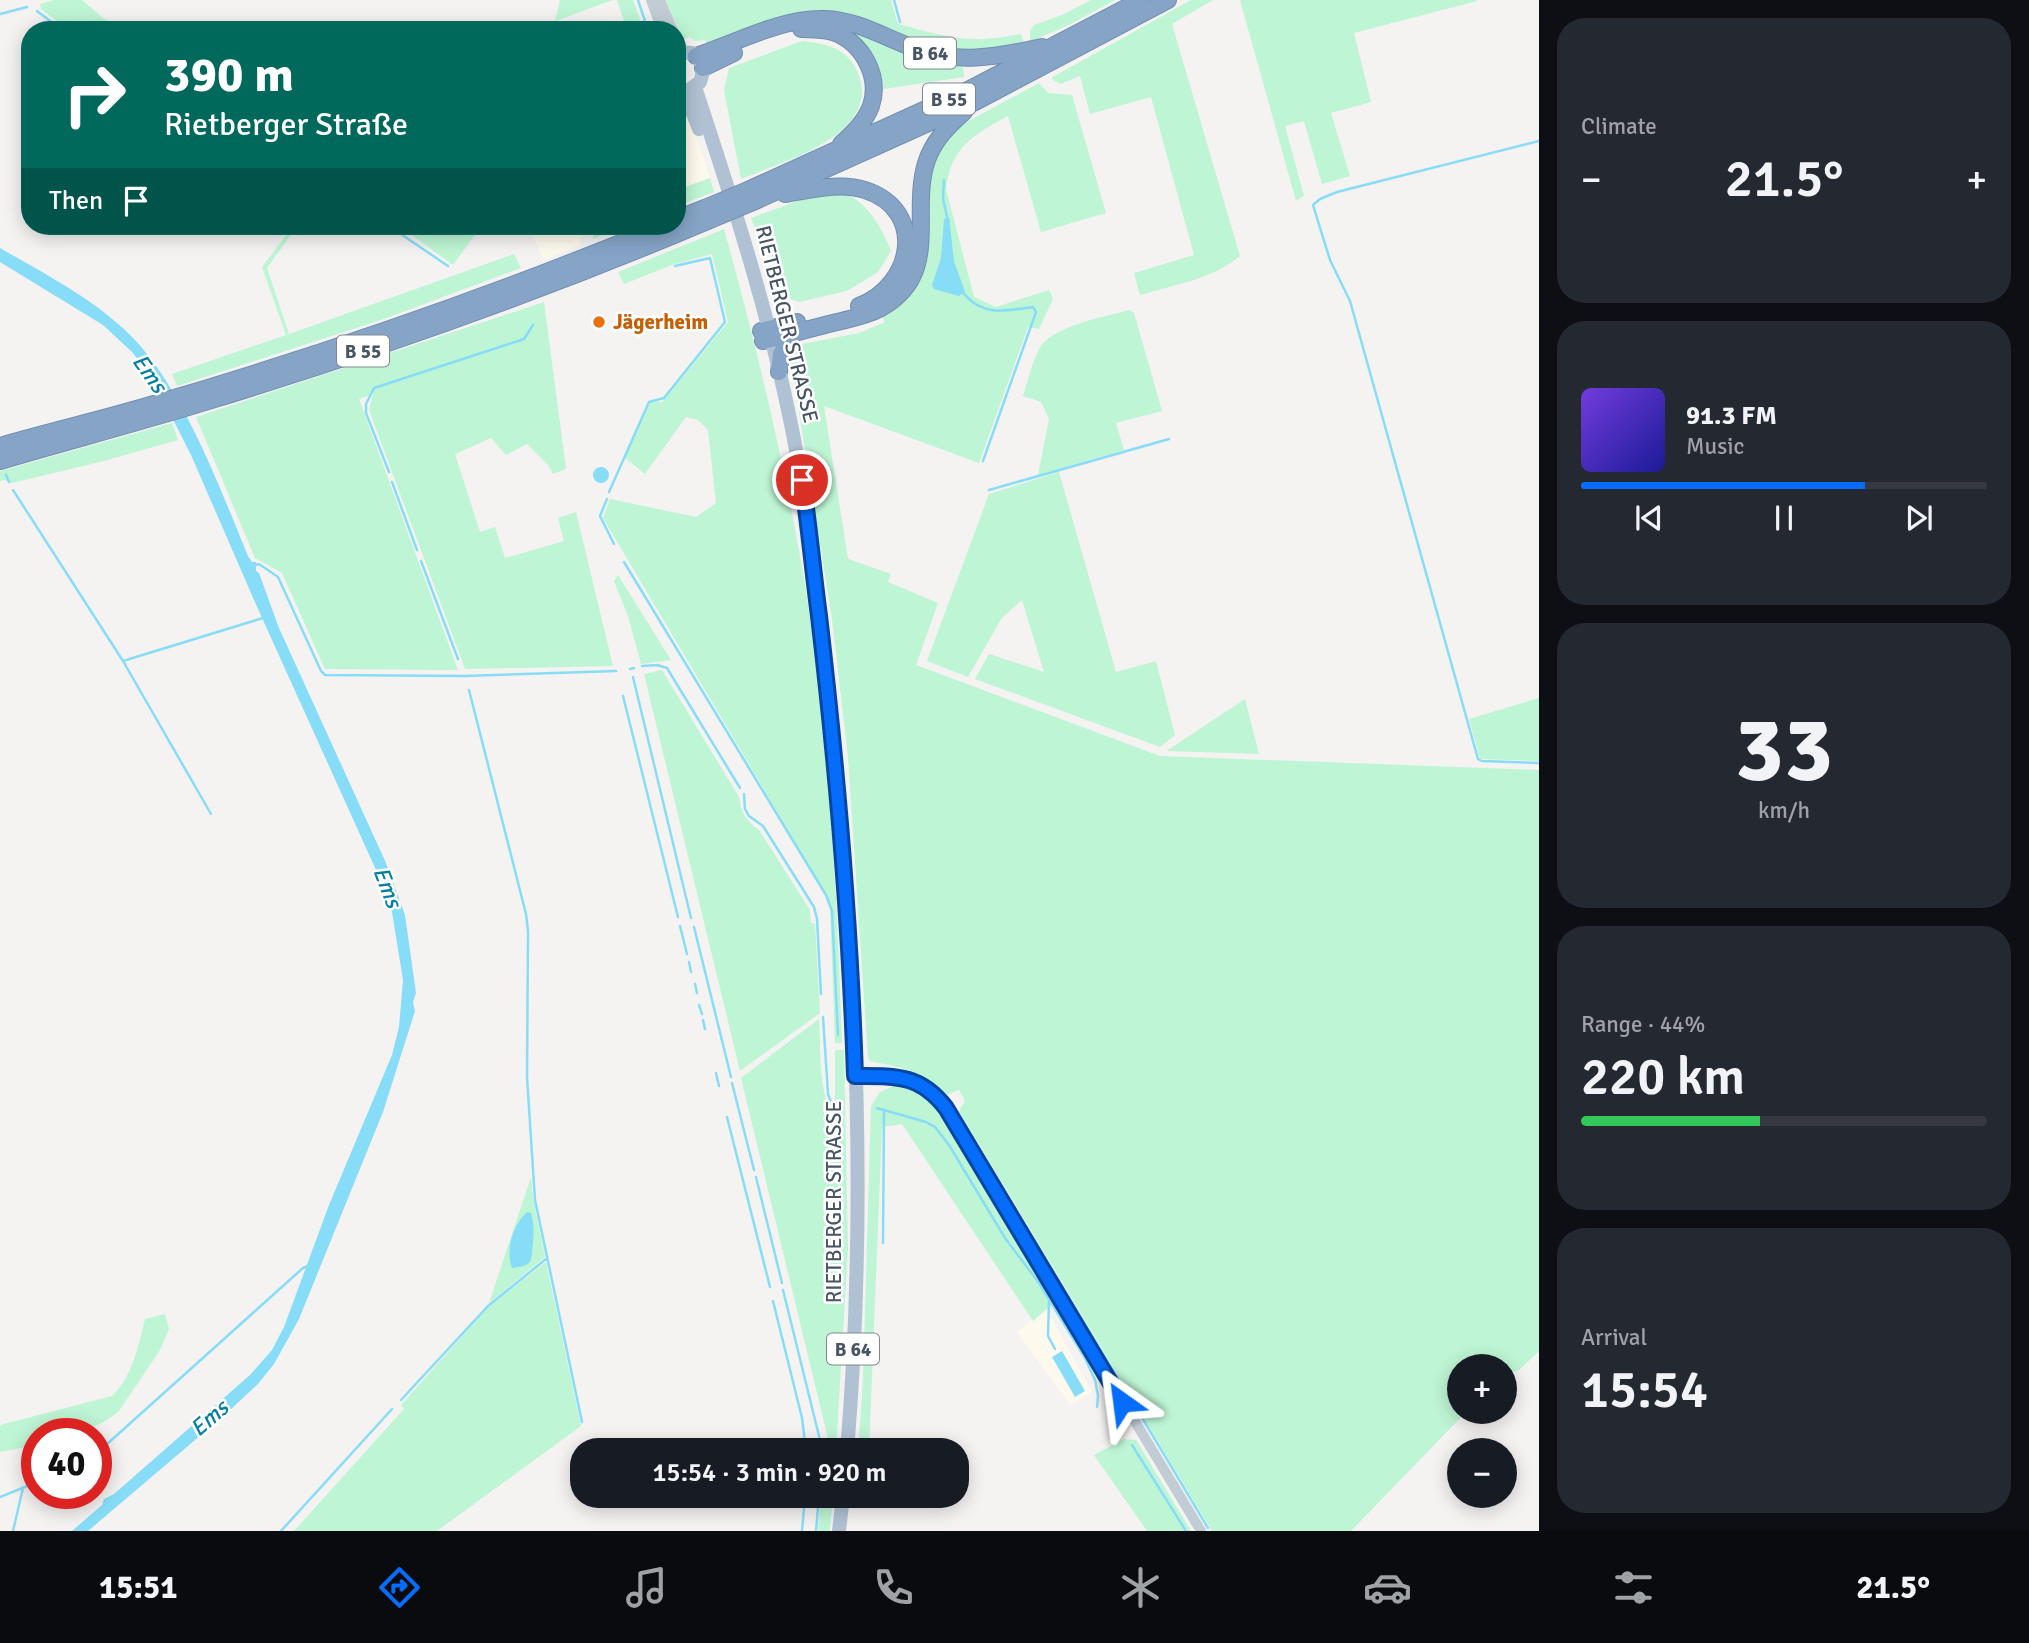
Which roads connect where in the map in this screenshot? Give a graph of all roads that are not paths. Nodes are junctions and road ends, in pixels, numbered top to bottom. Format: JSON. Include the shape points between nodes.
{"nodes":[{"id":1,"x":651,"y":0,"type":"edge"},
{"id":2,"x":660,"y":0,"type":"edge"},
{"id":3,"x":1141,"y":0,"type":"edge"},
{"id":4,"x":1168,"y":0,"type":"edge"},
{"id":5,"x":659,"y":21,"type":"edge"},
{"id":6,"x":669,"y":21,"type":"edge"},
{"id":7,"x":1065,"y":41,"type":"junction"},
{"id":8,"x":687,"y":53,"type":"edge"},
{"id":9,"x":686,"y":89,"type":"edge"},
{"id":10,"x":975,"y":102,"type":"junction"},
{"id":11,"x":832,"y":153,"type":"junction"},
{"id":12,"x":754,"y":196,"type":"junction"},
{"id":13,"x":708,"y":214,"type":"junction"},
{"id":14,"x":686,"y":218,"type":"edge"},
{"id":15,"x":686,"y":223,"type":"edge"},
{"id":16,"x":647,"y":235,"type":"edge"},
{"id":17,"x":657,"y":235,"type":"edge"},
{"id":18,"x":621,"y":250,"type":"junction"},
{"id":19,"x":792,"y":334,"type":"junction"},
{"id":20,"x":766,"y":335,"type":"junction"},
{"id":21,"x":779,"y":372,"type":"junction"},
{"id":22,"x":144,"y":414,"type":"junction"},
{"id":23,"x":0,"y":446,"type":"edge"},
{"id":24,"x":0,"y":461,"type":"edge"},
{"id":25,"x":819,"y":618,"type":"junction"},
{"id":26,"x":855,"y":1076,"type":"junction"},
{"id":27,"x":848,"y":1438,"type":"edge"},
{"id":28,"x":842,"y":1508,"type":"edge"},
{"id":29,"x":839,"y":1531,"type":"edge"},
{"id":30,"x":1201,"y":1531,"type":"edge"}],
"edges":[{"from":1,"to":5,"type":"street"},
{"from":2,"to":6,"type":"street"},
{"from":3,"to":7,"type":"highway","number":"B 64"},
{"from":4,"to":10,"type":"highway"},
{"from":7,"to":8,"type":"highway","number":"B 64","via":[[1009,55],[960,58],[912,48],[844,21],[808,19]]},
{"from":7,"to":11,"type":"highway","number":"B 55"},
{"from":8,"to":9,"type":"main road","via":[[703,75]]},
{"from":8,"to":11,"type":"highway","number":"B 55","via":[[722,58],[801,29],[822,29],[847,39],[864,56],[874,93],[864,119]]},
{"from":9,"to":20,"type":"main road","name":"RIETBERGER STRASSE","number":"B 64","via":[[735,206]]},
{"from":10,"to":12,"type":"highway","number":"B 55"},
{"from":10,"to":19,"type":"highway","via":[[948,127],[930,153],[922,186],[920,253],[904,289],[865,315]]},
{"from":11,"to":12,"type":"highway","number":"B 55"},
{"from":12,"to":13,"type":"highway","number":"B 55","bridge":true},
{"from":12,"to":20,"type":"highway","number":"B 55","via":[[831,187],[867,191],[894,210],[906,241],[898,275],[885,292],[852,309]]},
{"from":13,"to":14,"type":"highway","number":"B 55"},
{"from":13,"to":15,"type":"highway","number":"B 55"},
{"from":16,"to":18,"type":"highway","number":"B 55"},
{"from":17,"to":18,"type":"highway","number":"B 55"},
{"from":18,"to":22,"type":"highway","number":"B 55"},
{"from":19,"to":20,"type":"highway"},
{"from":19,"to":21,"type":"highway","number":"B 64","via":[[780,354]]},
{"from":20,"to":21,"type":"main road","name":"RIETBERGER STRASSE","number":"B 64"},
{"from":20,"to":25,"type":"main road","name":"RIETBERGER STRASSE","number":"B 64"},
{"from":21,"to":25,"type":"main road","name":"RIETBERGER STRASSE","number":"B 64","via":[[806,504]]},
{"from":22,"to":23,"type":"highway","number":"B 55"},
{"from":22,"to":24,"type":"highway","number":"B 55"},
{"from":25,"to":26,"type":"main road","name":"RIETBERGER STRASSE","number":"B 64","via":[[841,816]]},
{"from":26,"to":27,"type":"main road","name":"RIETBERGER STRASSE","number":"B 64","via":[[856,1281]]},
{"from":26,"to":30,"type":"street","via":[[897,1076],[915,1081],[937,1096]]},
{"from":28,"to":29,"type":"main road"}]}
